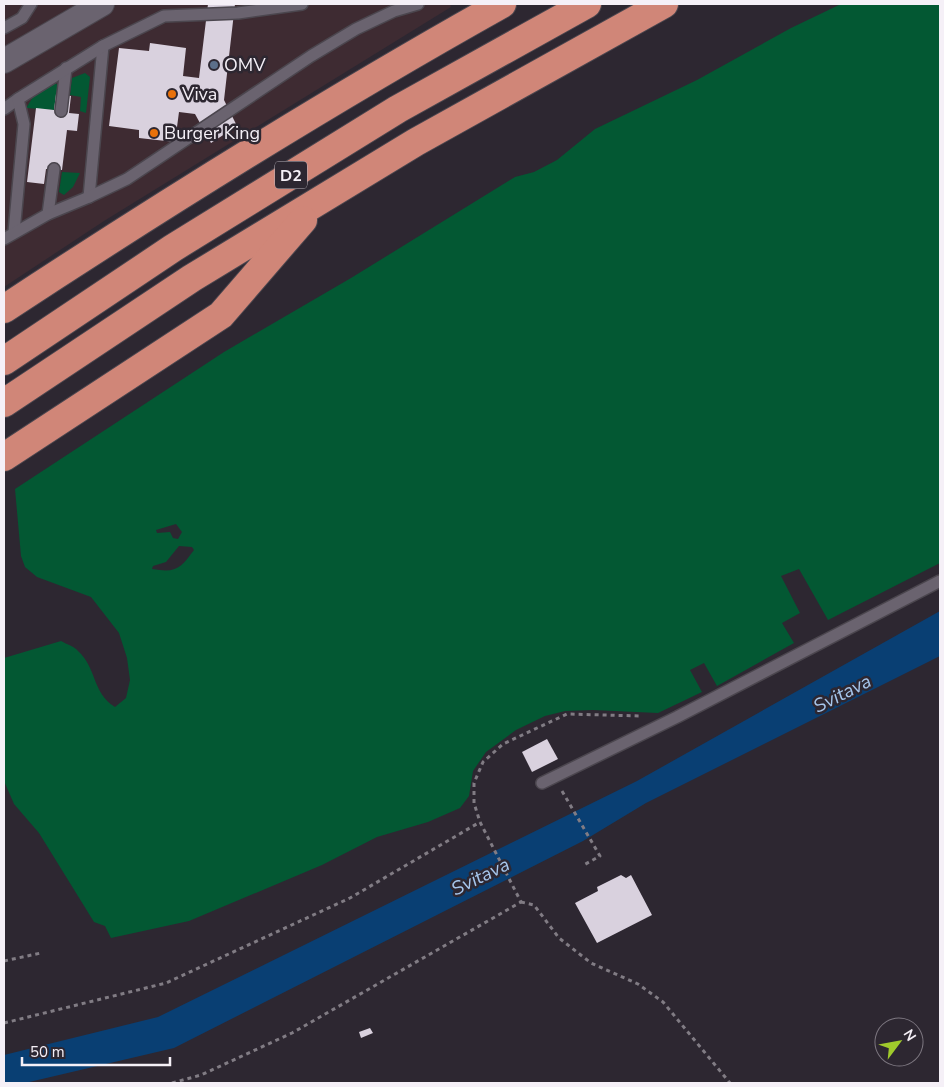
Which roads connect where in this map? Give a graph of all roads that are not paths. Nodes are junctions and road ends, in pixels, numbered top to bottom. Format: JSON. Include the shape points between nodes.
{"nodes":[{"id":1,"x":31,"y":4,"type":"edge"},
{"id":2,"x":102,"y":4,"type":"edge"},
{"id":3,"x":302,"y":4,"type":"edge"},
{"id":4,"x":418,"y":4,"type":"edge"},
{"id":5,"x":502,"y":4,"type":"edge"},
{"id":6,"x":587,"y":4,"type":"edge"},
{"id":7,"x":664,"y":4,"type":"edge"},
{"id":8,"x":4,"y":28,"type":"edge"},
{"id":9,"x":103,"y":46,"type":"junction"},
{"id":10,"x":4,"y":61,"type":"edge"},
{"id":11,"x":66,"y":68,"type":"junction"},
{"id":12,"x":18,"y":99,"type":"junction"},
{"id":13,"x":4,"y":109,"type":"edge"},
{"id":14,"x":61,"y":111,"type":"dead end"},
{"id":15,"x":54,"y":170,"type":"dead end"},
{"id":16,"x":89,"y":197,"type":"junction"},
{"id":17,"x":321,"y":200,"type":"junction"},
{"id":18,"x":48,"y":214,"type":"junction"},
{"id":19,"x":14,"y":232,"type":"junction"},
{"id":20,"x":4,"y":239,"type":"edge"},
{"id":21,"x":4,"y":309,"type":"edge"},
{"id":22,"x":4,"y":361,"type":"edge"},
{"id":23,"x":4,"y":403,"type":"edge"},
{"id":24,"x":4,"y":457,"type":"edge"},
{"id":25,"x":940,"y":581,"type":"edge"},
{"id":26,"x":542,"y":782,"type":"dead end"}],
"edges":[{"from":1,"to":8,"type":"lane","via":[[22,18]]},
{"from":2,"to":10,"type":"street"},
{"from":3,"to":9,"type":"lane","via":[[238,13],[164,16]]},
{"from":4,"to":16,"type":"lane","via":[[356,29],[126,179]]},
{"from":5,"to":21,"type":"highway","via":[[380,72],[168,202]]},
{"from":6,"to":22,"type":"highway","number":"D2","via":[[398,109],[172,248]]},
{"from":7,"to":17,"type":"highway","number":"D2","via":[[416,142]]},
{"from":9,"to":11,"type":"lane"},
{"from":9,"to":16,"type":"lane"},
{"from":11,"to":12,"type":"lane"},
{"from":11,"to":14,"type":"lane"},
{"from":12,"to":13,"type":"lane"},
{"from":12,"to":19,"type":"lane","via":[[24,124]]},
{"from":15,"to":18,"type":"lane"},
{"from":16,"to":18,"type":"lane"},
{"from":17,"to":23,"type":"highway","number":"D2","via":[[192,278]]},
{"from":17,"to":24,"type":"highway","via":[[221,316]]},
{"from":18,"to":19,"type":"lane"},
{"from":19,"to":20,"type":"lane"},
{"from":25,"to":26,"type":"lane","via":[[678,717]]}]}
